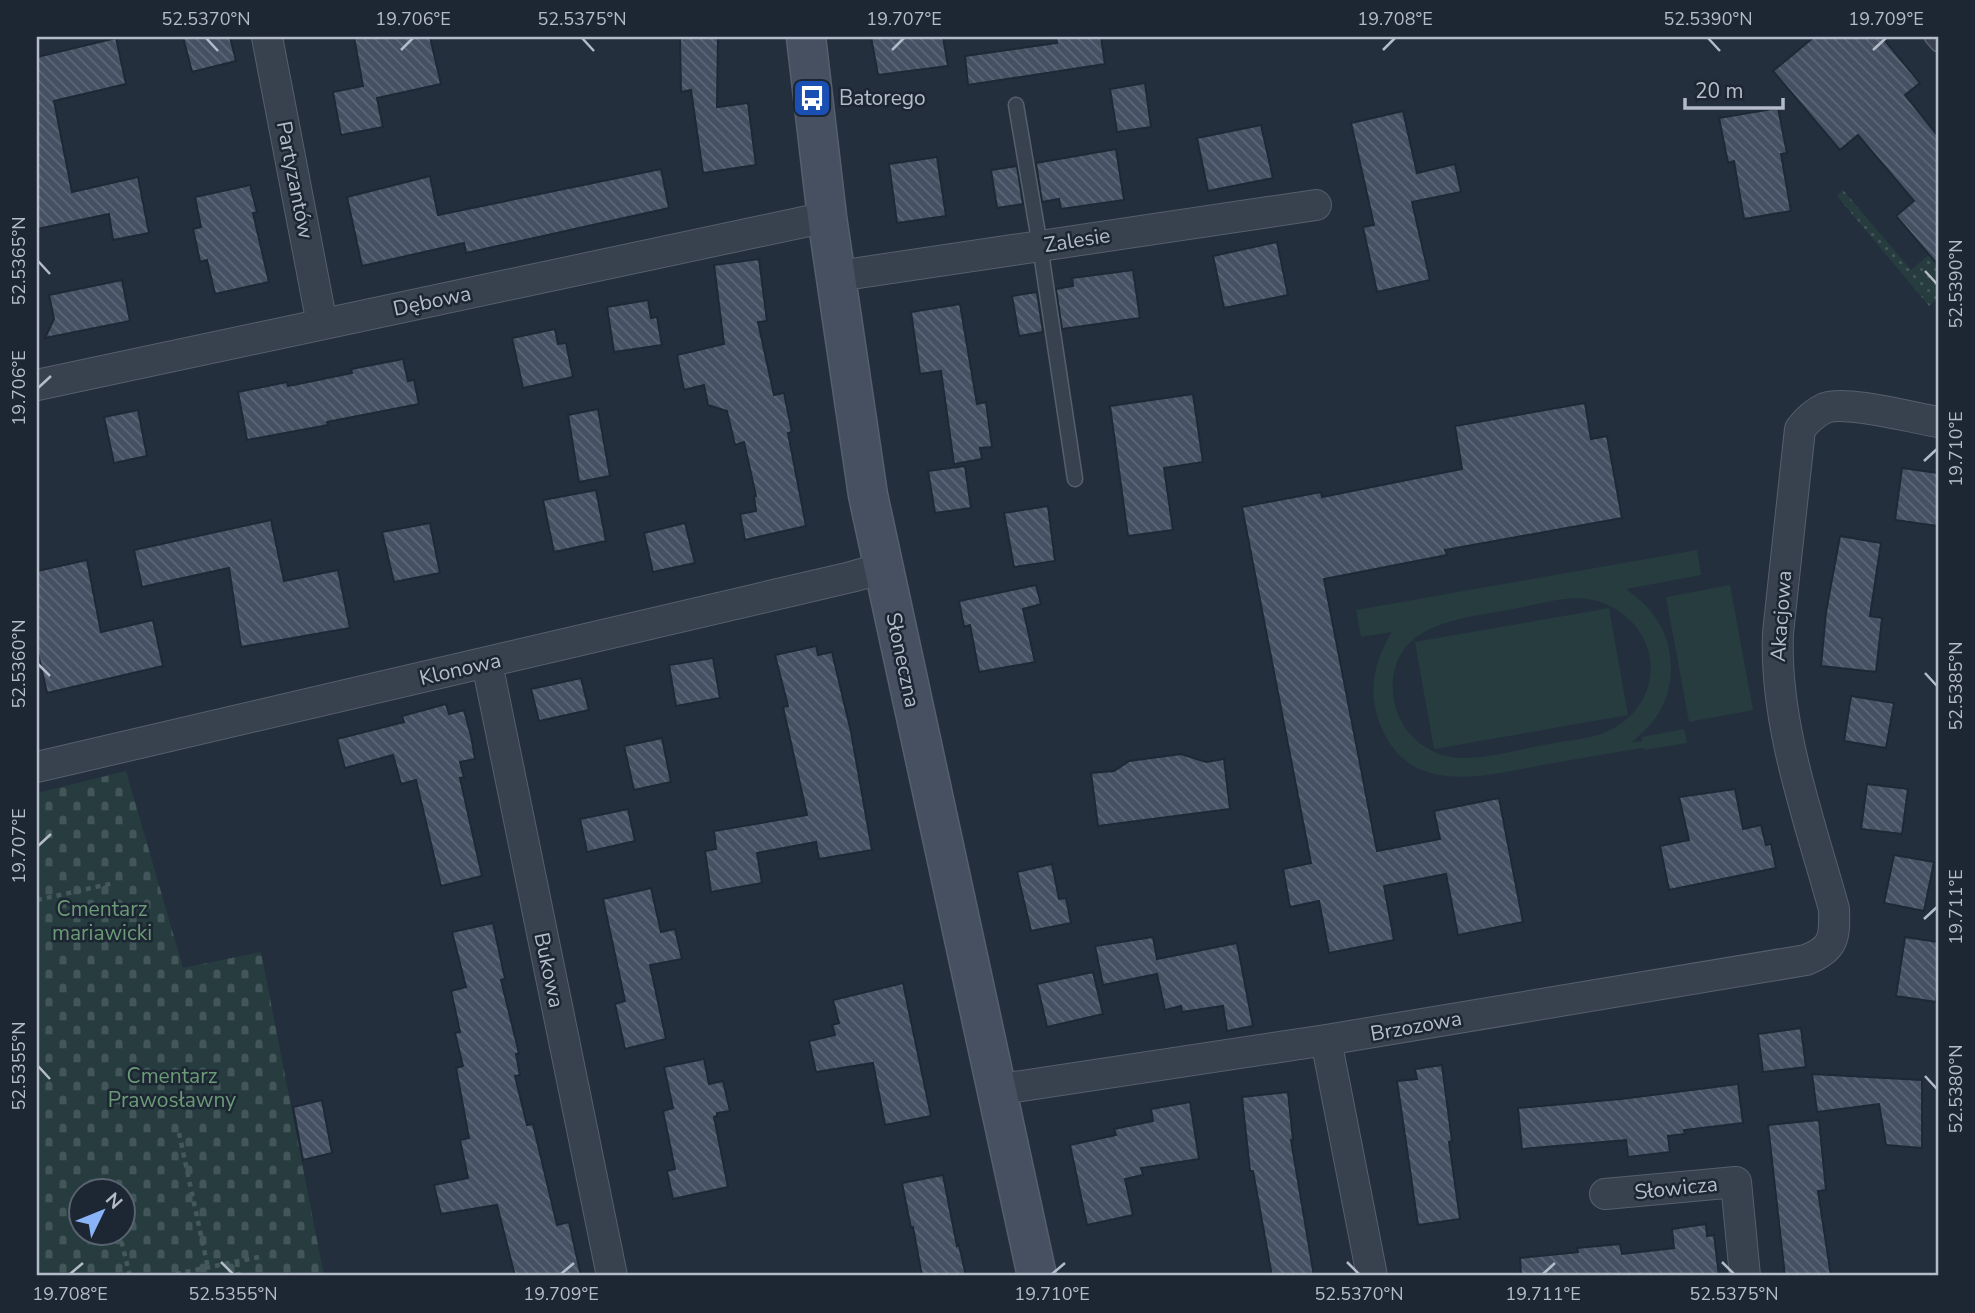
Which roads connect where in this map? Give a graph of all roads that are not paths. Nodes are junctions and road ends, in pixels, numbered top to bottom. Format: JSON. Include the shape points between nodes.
{"nodes":[{"id":1,"x":267,"y":37,"type":"edge"},
{"id":2,"x":806,"y":37,"type":"edge"},
{"id":3,"x":1932,"y":37,"type":"edge"},
{"id":4,"x":1938,"y":44,"type":"edge"},
{"id":5,"x":1016,"y":105,"type":"dead end"},
{"id":6,"x":1316,"y":205,"type":"dead end"},
{"id":7,"x":827,"y":217,"type":"junction"},
{"id":8,"x":1040,"y":246,"type":"junction"},
{"id":9,"x":838,"y":276,"type":"junction"},
{"id":10,"x":322,"y":324,"type":"junction"},
{"id":11,"x":37,"y":385,"type":"edge"},
{"id":12,"x":1938,"y":422,"type":"edge"},
{"id":13,"x":1075,"y":479,"type":"dead end"},
{"id":14,"x":883,"y":568,"type":"junction"},
{"id":15,"x":487,"y":663,"type":"junction"},
{"id":16,"x":37,"y":767,"type":"edge"},
{"id":17,"x":1831,"y":945,"type":"joint"},
{"id":18,"x":1326,"y":1041,"type":"junction"},
{"id":19,"x":995,"y":1090,"type":"junction"},
{"id":20,"x":1605,"y":1194,"type":"dead end"},
{"id":21,"x":612,"y":1276,"type":"edge"},
{"id":22,"x":1037,"y":1276,"type":"edge"},
{"id":23,"x":1372,"y":1276,"type":"edge"},
{"id":24,"x":1745,"y":1276,"type":"edge"}],
"edges":[{"from":1,"to":10,"type":"street","name":"Partyzantów"},
{"from":2,"to":7,"type":"street","name":"Słoneczna"},
{"from":3,"to":4,"type":"lane"},
{"from":5,"to":8,"type":"lane"},
{"from":6,"to":8,"type":"street","name":"Zalesie"},
{"from":7,"to":9,"type":"street","name":"Słoneczna"},
{"from":7,"to":10,"type":"street","name":"Dębowa"},
{"from":8,"to":9,"type":"street","name":"Zalesie"},
{"from":8,"to":13,"type":"lane"},
{"from":9,"to":14,"type":"street","name":"Słoneczna","via":[[866,482]]},
{"from":10,"to":11,"type":"street","name":"Dębowa"},
{"from":12,"to":17,"type":"street","name":"Akacjowa","via":[[1845,406],[1826,408],[1800,429],[1776,666],[1788,741],[1834,909]]},
{"from":14,"to":15,"type":"street","name":"Klonowa"},
{"from":14,"to":19,"type":"street","name":"Słoneczna"},
{"from":15,"to":16,"type":"street","name":"Klonowa"},
{"from":15,"to":21,"type":"street","name":"Bukowa"},
{"from":17,"to":18,"type":"street","name":"Brzozowa","via":[[1806,960]]},
{"from":18,"to":19,"type":"street","name":"Brzozowa"},
{"from":18,"to":23,"type":"street"},
{"from":19,"to":22,"type":"street","name":"Słoneczna"},
{"from":20,"to":24,"type":"street","name":"Słowicza","via":[[1737,1182]]}]}
